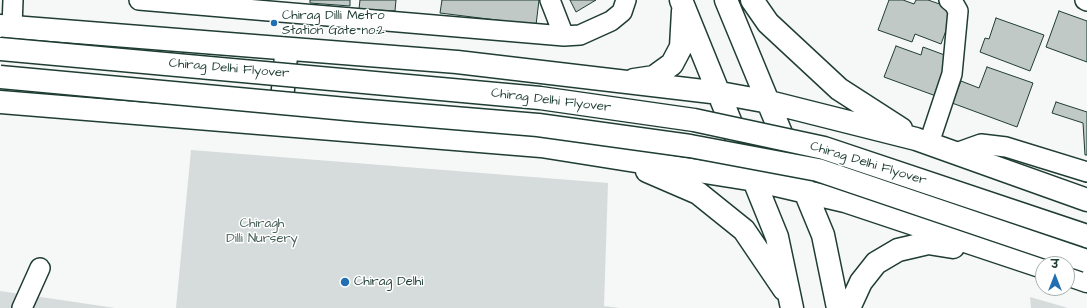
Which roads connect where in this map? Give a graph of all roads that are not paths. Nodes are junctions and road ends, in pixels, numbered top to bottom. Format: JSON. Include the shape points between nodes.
{"nodes":[{"id":1,"x":13,"y":0,"type":"edge"},
{"id":2,"x":139,"y":0,"type":"edge"},
{"id":3,"x":550,"y":0,"type":"edge"},
{"id":4,"x":626,"y":0,"type":"edge"},
{"id":5,"x":726,"y":0,"type":"edge"},
{"id":6,"x":752,"y":0,"type":"edge"},
{"id":7,"x":949,"y":0,"type":"edge"},
{"id":8,"x":175,"y":1,"type":"edge"},
{"id":9,"x":682,"y":3,"type":"edge"},
{"id":10,"x":6,"y":27,"type":"edge"},
{"id":11,"x":564,"y":36,"type":"junction"},
{"id":12,"x":0,"y":49,"type":"edge"},
{"id":13,"x":287,"y":49,"type":"junction"},
{"id":14,"x":0,"y":77,"type":"edge"},
{"id":15,"x":623,"y":82,"type":"junction"},
{"id":16,"x":720,"y":93,"type":"junction"},
{"id":17,"x":0,"y":102,"type":"edge"},
{"id":18,"x":769,"y":102,"type":"junction"},
{"id":19,"x":280,"y":126,"type":"junction"},
{"id":20,"x":923,"y":141,"type":"junction"},
{"id":21,"x":956,"y":153,"type":"junction"},
{"id":22,"x":618,"y":158,"type":"junction"},
{"id":23,"x":1087,"y":172,"type":"edge"},
{"id":24,"x":755,"y":180,"type":"junction"},
{"id":25,"x":805,"y":192,"type":"junction"},
{"id":26,"x":1087,"y":200,"type":"edge"},
{"id":27,"x":1087,"y":236,"type":"edge"},
{"id":28,"x":1004,"y":254,"type":"junction"},
{"id":29,"x":1087,"y":261,"type":"edge"},
{"id":30,"x":1035,"y":264,"type":"edge"},
{"id":31,"x":40,"y":268,"type":"dead end"},
{"id":32,"x":1075,"y":277,"type":"edge"},
{"id":33,"x":1087,"y":281,"type":"edge"},
{"id":34,"x":791,"y":303,"type":"edge"},
{"id":35,"x":22,"y":308,"type":"edge"},
{"id":36,"x":838,"y":308,"type":"edge"},
{"id":37,"x":849,"y":308,"type":"edge"}],
"edges":[{"from":1,"to":10,"type":"street"},
{"from":2,"to":8,"type":"street"},
{"from":3,"to":11,"type":"street"},
{"from":4,"to":11,"type":"street","via":[[622,12],[611,21],[580,35]]},
{"from":5,"to":18,"type":"main road"},
{"from":6,"to":20,"type":"main road","via":[[768,23],[839,90]]},
{"from":7,"to":20,"type":"street","via":[[958,11],[952,74]]},
{"from":8,"to":11,"type":"street"},
{"from":9,"to":15,"type":"main road","via":[[681,47],[672,64],[654,77]]},
{"from":9,"to":16,"type":"main road"},
{"from":10,"to":13,"type":"main road"},
{"from":12,"to":27,"type":"main road","name":"Chirag Delhi Flyover","bridge":true,"via":[[540,98],[694,120],[824,148]]},
{"from":13,"to":15,"type":"main road","via":[[457,62]]},
{"from":13,"to":19,"type":"main road"},
{"from":14,"to":29,"type":"main road","name":"Chirag Delhi Flyover","bridge":true,"via":[[538,125],[690,146],[818,170]]},
{"from":15,"to":16,"type":"main road"},
{"from":16,"to":18,"type":"main road"},
{"from":16,"to":24,"type":"main road"},
{"from":17,"to":19,"type":"main road"},
{"from":18,"to":20,"type":"main road"},
{"from":18,"to":25,"type":"main road"},
{"from":19,"to":22,"type":"main road","via":[[541,146]]},
{"from":20,"to":21,"type":"main road"},
{"from":21,"to":23,"type":"street","via":[[981,144],[1006,147]]},
{"from":21,"to":26,"type":"main road"},
{"from":22,"to":24,"type":"main road"},
{"from":22,"to":34,"type":"main road","via":[[698,193],[744,230]]},
{"from":24,"to":25,"type":"main road"},
{"from":24,"to":34,"type":"main road","via":[[777,236]]},
{"from":25,"to":28,"type":"main road","via":[[845,201]]},
{"from":25,"to":36,"type":"main road","via":[[823,235]]},
{"from":28,"to":30,"type":"main road"},
{"from":28,"to":37,"type":"main road","via":[[928,243],[898,250],[872,267],[861,282]]},
{"from":31,"to":35,"type":"street"},
{"from":32,"to":33,"type":"main road"}]}
